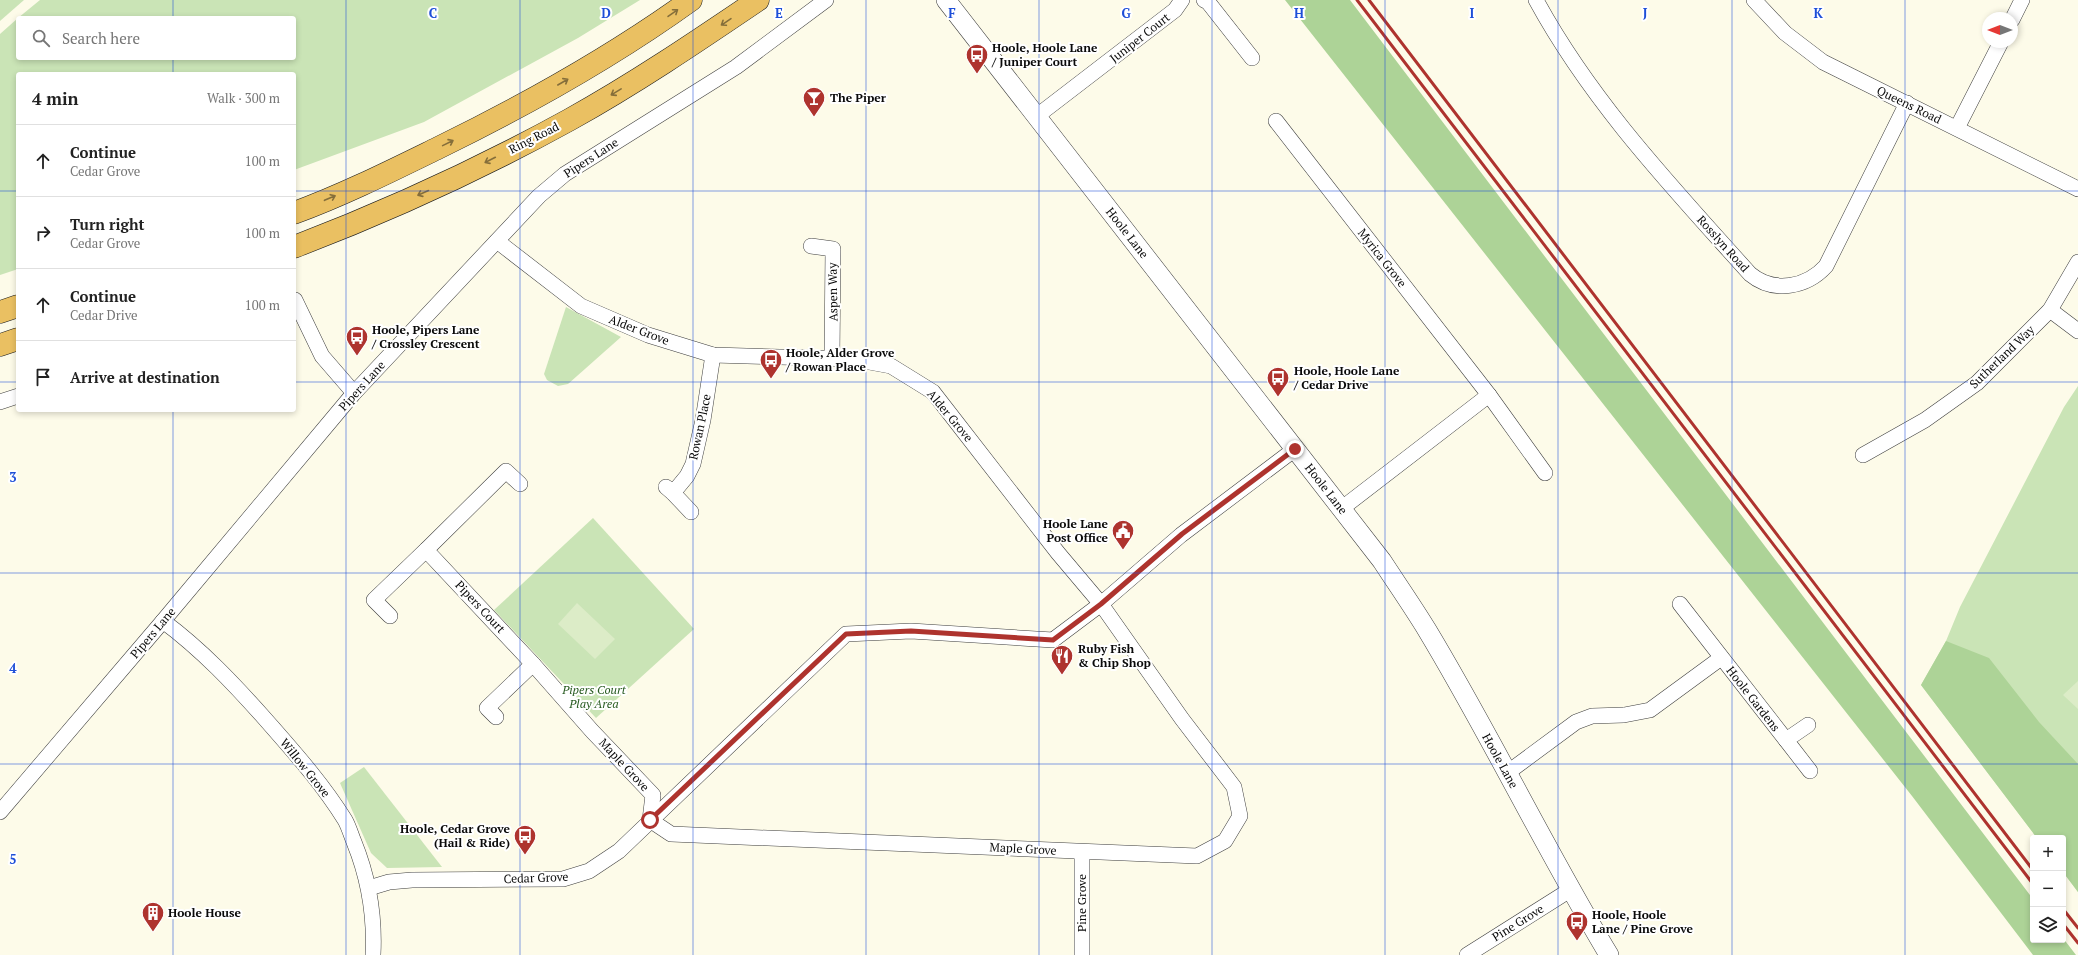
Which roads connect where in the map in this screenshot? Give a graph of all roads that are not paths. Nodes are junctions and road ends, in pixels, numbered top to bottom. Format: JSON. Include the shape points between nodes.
{"nodes":[{"id":1,"x":691,"y":0,"type":"edge"},
{"id":2,"x":758,"y":0,"type":"edge"},
{"id":3,"x":826,"y":0,"type":"edge"},
{"id":4,"x":946,"y":0,"type":"edge"},
{"id":5,"x":1182,"y":0,"type":"edge"},
{"id":6,"x":1204,"y":0,"type":"edge"},
{"id":7,"x":1536,"y":0,"type":"edge"},
{"id":8,"x":1754,"y":0,"type":"edge"},
{"id":9,"x":2022,"y":0,"type":"edge"},
{"id":10,"x":2016,"y":12,"type":"edge"},
{"id":11,"x":1998,"y":48,"type":"edge"},
{"id":12,"x":1252,"y":58,"type":"dead end"},
{"id":13,"x":1907,"y":103,"type":"junction"},
{"id":14,"x":1037,"y":116,"type":"junction"},
{"id":15,"x":1276,"y":121,"type":"dead end"},
{"id":16,"x":1957,"y":128,"type":"junction"},
{"id":17,"x":2078,"y":189,"type":"edge"},
{"id":18,"x":296,"y":212,"type":"edge"},
{"id":19,"x":497,"y":241,"type":"junction"},
{"id":20,"x":296,"y":246,"type":"edge"},
{"id":21,"x":811,"y":246,"type":"dead end"},
{"id":22,"x":2078,"y":262,"type":"edge"},
{"id":23,"x":296,"y":300,"type":"edge"},
{"id":24,"x":16,"y":307,"type":"edge"},
{"id":25,"x":2050,"y":310,"type":"junction"},
{"id":26,"x":0,"y":312,"type":"edge"},
{"id":27,"x":2078,"y":331,"type":"edge"},
{"id":28,"x":16,"y":340,"type":"edge"},
{"id":29,"x":0,"y":345,"type":"edge"},
{"id":30,"x":713,"y":355,"type":"junction"},
{"id":31,"x":832,"y":358,"type":"junction"},
{"id":32,"x":354,"y":393,"type":"junction"},
{"id":33,"x":1489,"y":395,"type":"junction"},
{"id":34,"x":16,"y":397,"type":"edge"},
{"id":35,"x":0,"y":402,"type":"edge"},
{"id":36,"x":1295,"y":449,"type":"junction"},
{"id":37,"x":1863,"y":455,"type":"dead end"},
{"id":38,"x":1546,"y":473,"type":"dead end"},
{"id":39,"x":520,"y":484,"type":"dead end"},
{"id":40,"x":1341,"y":509,"type":"junction"},
{"id":41,"x":691,"y":512,"type":"dead end"},
{"id":42,"x":426,"y":550,"type":"junction"},
{"id":43,"x":1101,"y":604,"type":"junction"},
{"id":44,"x":1680,"y":604,"type":"dead end"},
{"id":45,"x":390,"y":616,"type":"dead end"},
{"id":46,"x":163,"y":621,"type":"junction"},
{"id":47,"x":1721,"y":658,"type":"junction"},
{"id":48,"x":533,"y":664,"type":"junction"},
{"id":49,"x":496,"y":717,"type":"dead end"},
{"id":50,"x":1808,"y":725,"type":"dead end"},
{"id":51,"x":592,"y":731,"type":"joint"},
{"id":52,"x":1786,"y":740,"type":"junction"},
{"id":53,"x":1810,"y":771,"type":"dead end"},
{"id":54,"x":1507,"y":773,"type":"junction"},
{"id":55,"x":0,"y":812,"type":"edge"},
{"id":56,"x":650,"y":820,"type":"junction"},
{"id":57,"x":1082,"y":852,"type":"junction"},
{"id":58,"x":369,"y":888,"type":"junction"},
{"id":59,"x":1570,"y":890,"type":"junction"},
{"id":60,"x":373,"y":955,"type":"edge"},
{"id":61,"x":1082,"y":955,"type":"edge"},
{"id":62,"x":1467,"y":955,"type":"edge"},
{"id":63,"x":1609,"y":955,"type":"edge"}],
"edges":[{"from":18,"to":1,"type":"highway","one_way":true,"via":[[388,173],[504,115],[585,69]]},
{"from":2,"to":20,"type":"highway","name":"Ring Road","one_way":true,"via":[[656,68],[569,120],[444,184],[364,220]]},
{"from":3,"to":19,"type":"street","name":"Pipers Lane","via":[[736,67],[565,174],[539,196]]},
{"from":4,"to":14,"type":"street","name":"Hoole Lane"},
{"from":5,"to":14,"type":"street","name":"Juniper Court","via":[[1175,10]]},
{"from":6,"to":12,"type":"street"},
{"from":7,"to":13,"type":"street","name":"Rosslyn Road","via":[[1582,75],[1622,128],[1750,274],[1766,283],[1783,286],[1804,283],[1826,266]]},
{"from":8,"to":13,"type":"street","name":"Queens Road","via":[[1776,25],[1810,53],[1852,77]]},
{"from":9,"to":10,"type":"street"},
{"from":11,"to":16,"type":"street"},
{"from":13,"to":16,"type":"street","name":"Queens Road"},
{"from":14,"to":36,"type":"street","name":"Hoole Lane"},
{"from":15,"to":33,"type":"street","name":"Myrica Grove"},
{"from":16,"to":17,"type":"street","name":"Queens Road"},
{"from":19,"to":30,"type":"street","name":"Alder Grove","via":[[581,306],[648,335]]},
{"from":19,"to":32,"type":"street","name":"Pipers Lane"},
{"from":21,"to":31,"type":"street","name":"Aspen Way","via":[[833,249]]},
{"from":22,"to":25,"type":"street","name":"Sutherland Way"},
{"from":23,"to":32,"type":"street","via":[[322,356]]},
{"from":24,"to":26,"type":"highway"},
{"from":25,"to":27,"type":"street"},
{"from":25,"to":37,"type":"street","name":"Sutherland Way","via":[[1977,383],[1925,420]]},
{"from":28,"to":29,"type":"highway"},
{"from":30,"to":31,"type":"street","name":"Alder Grove"},
{"from":30,"to":41,"type":"street","name":"Rowan Place","via":[[693,464],[687,476],[670,490]]},
{"from":31,"to":43,"type":"street","name":"Alder Grove","via":[[891,366],[933,392],[1058,553]]},
{"from":32,"to":46,"type":"street","name":"Pipers Lane"},
{"from":33,"to":38,"type":"street","name":"Myrica Grove"},
{"from":33,"to":40,"type":"street"},
{"from":34,"to":35,"type":"street"},
{"from":36,"to":40,"type":"street","name":"Hoole Lane"},
{"from":36,"to":43,"type":"street","name":"Cedar Grove","via":[[1182,534]]},
{"from":39,"to":42,"type":"street","via":[[506,471]]},
{"from":40,"to":54,"type":"street","name":"Hoole Lane","via":[[1382,562],[1427,630]]},
{"from":42,"to":45,"type":"street","via":[[374,600]]},
{"from":42,"to":48,"type":"street","name":"Pipers Court"},
{"from":43,"to":56,"type":"street","name":"Cedar Grove","via":[[1053,640],[911,631],[846,634]]},
{"from":43,"to":57,"type":"street","name":"Maple Grove","via":[[1182,719],[1234,787],[1240,816],[1225,841],[1197,856]]},
{"from":44,"to":47,"type":"street","name":"Hoole Gardens"},
{"from":46,"to":55,"type":"street","name":"Pipers Lane"},
{"from":46,"to":58,"type":"street","name":"Willow Grove","via":[[209,659],[312,773],[346,821],[362,861]]},
{"from":47,"to":52,"type":"street","name":"Hoole Gardens"},
{"from":47,"to":54,"type":"street","name":"Hoole Gardens","via":[[1650,710],[1624,715],[1592,716],[1576,722]]},
{"from":48,"to":49,"type":"street","via":[[487,708]]},
{"from":48,"to":51,"type":"street","name":"Pipers Court"},
{"from":50,"to":52,"type":"street","name":"Hoole Gardens"},
{"from":51,"to":56,"type":"street","name":"Maple Grove","via":[[653,795]]},
{"from":52,"to":53,"type":"street","name":"Hoole Gardens"},
{"from":54,"to":59,"type":"street","name":"Hoole Lane"},
{"from":56,"to":57,"type":"street","name":"Maple Grove","via":[[671,834]]},
{"from":56,"to":58,"type":"street","name":"Cedar Grove","via":[[619,851],[578,876],[563,879],[389,882]]},
{"from":57,"to":61,"type":"street","name":"Pine Grove"},
{"from":58,"to":60,"type":"street","name":"Willow Grove","via":[[373,916]]},
{"from":59,"to":62,"type":"street","name":"Pine Grove"},
{"from":59,"to":63,"type":"street","name":"Hoole Lane"}]}
